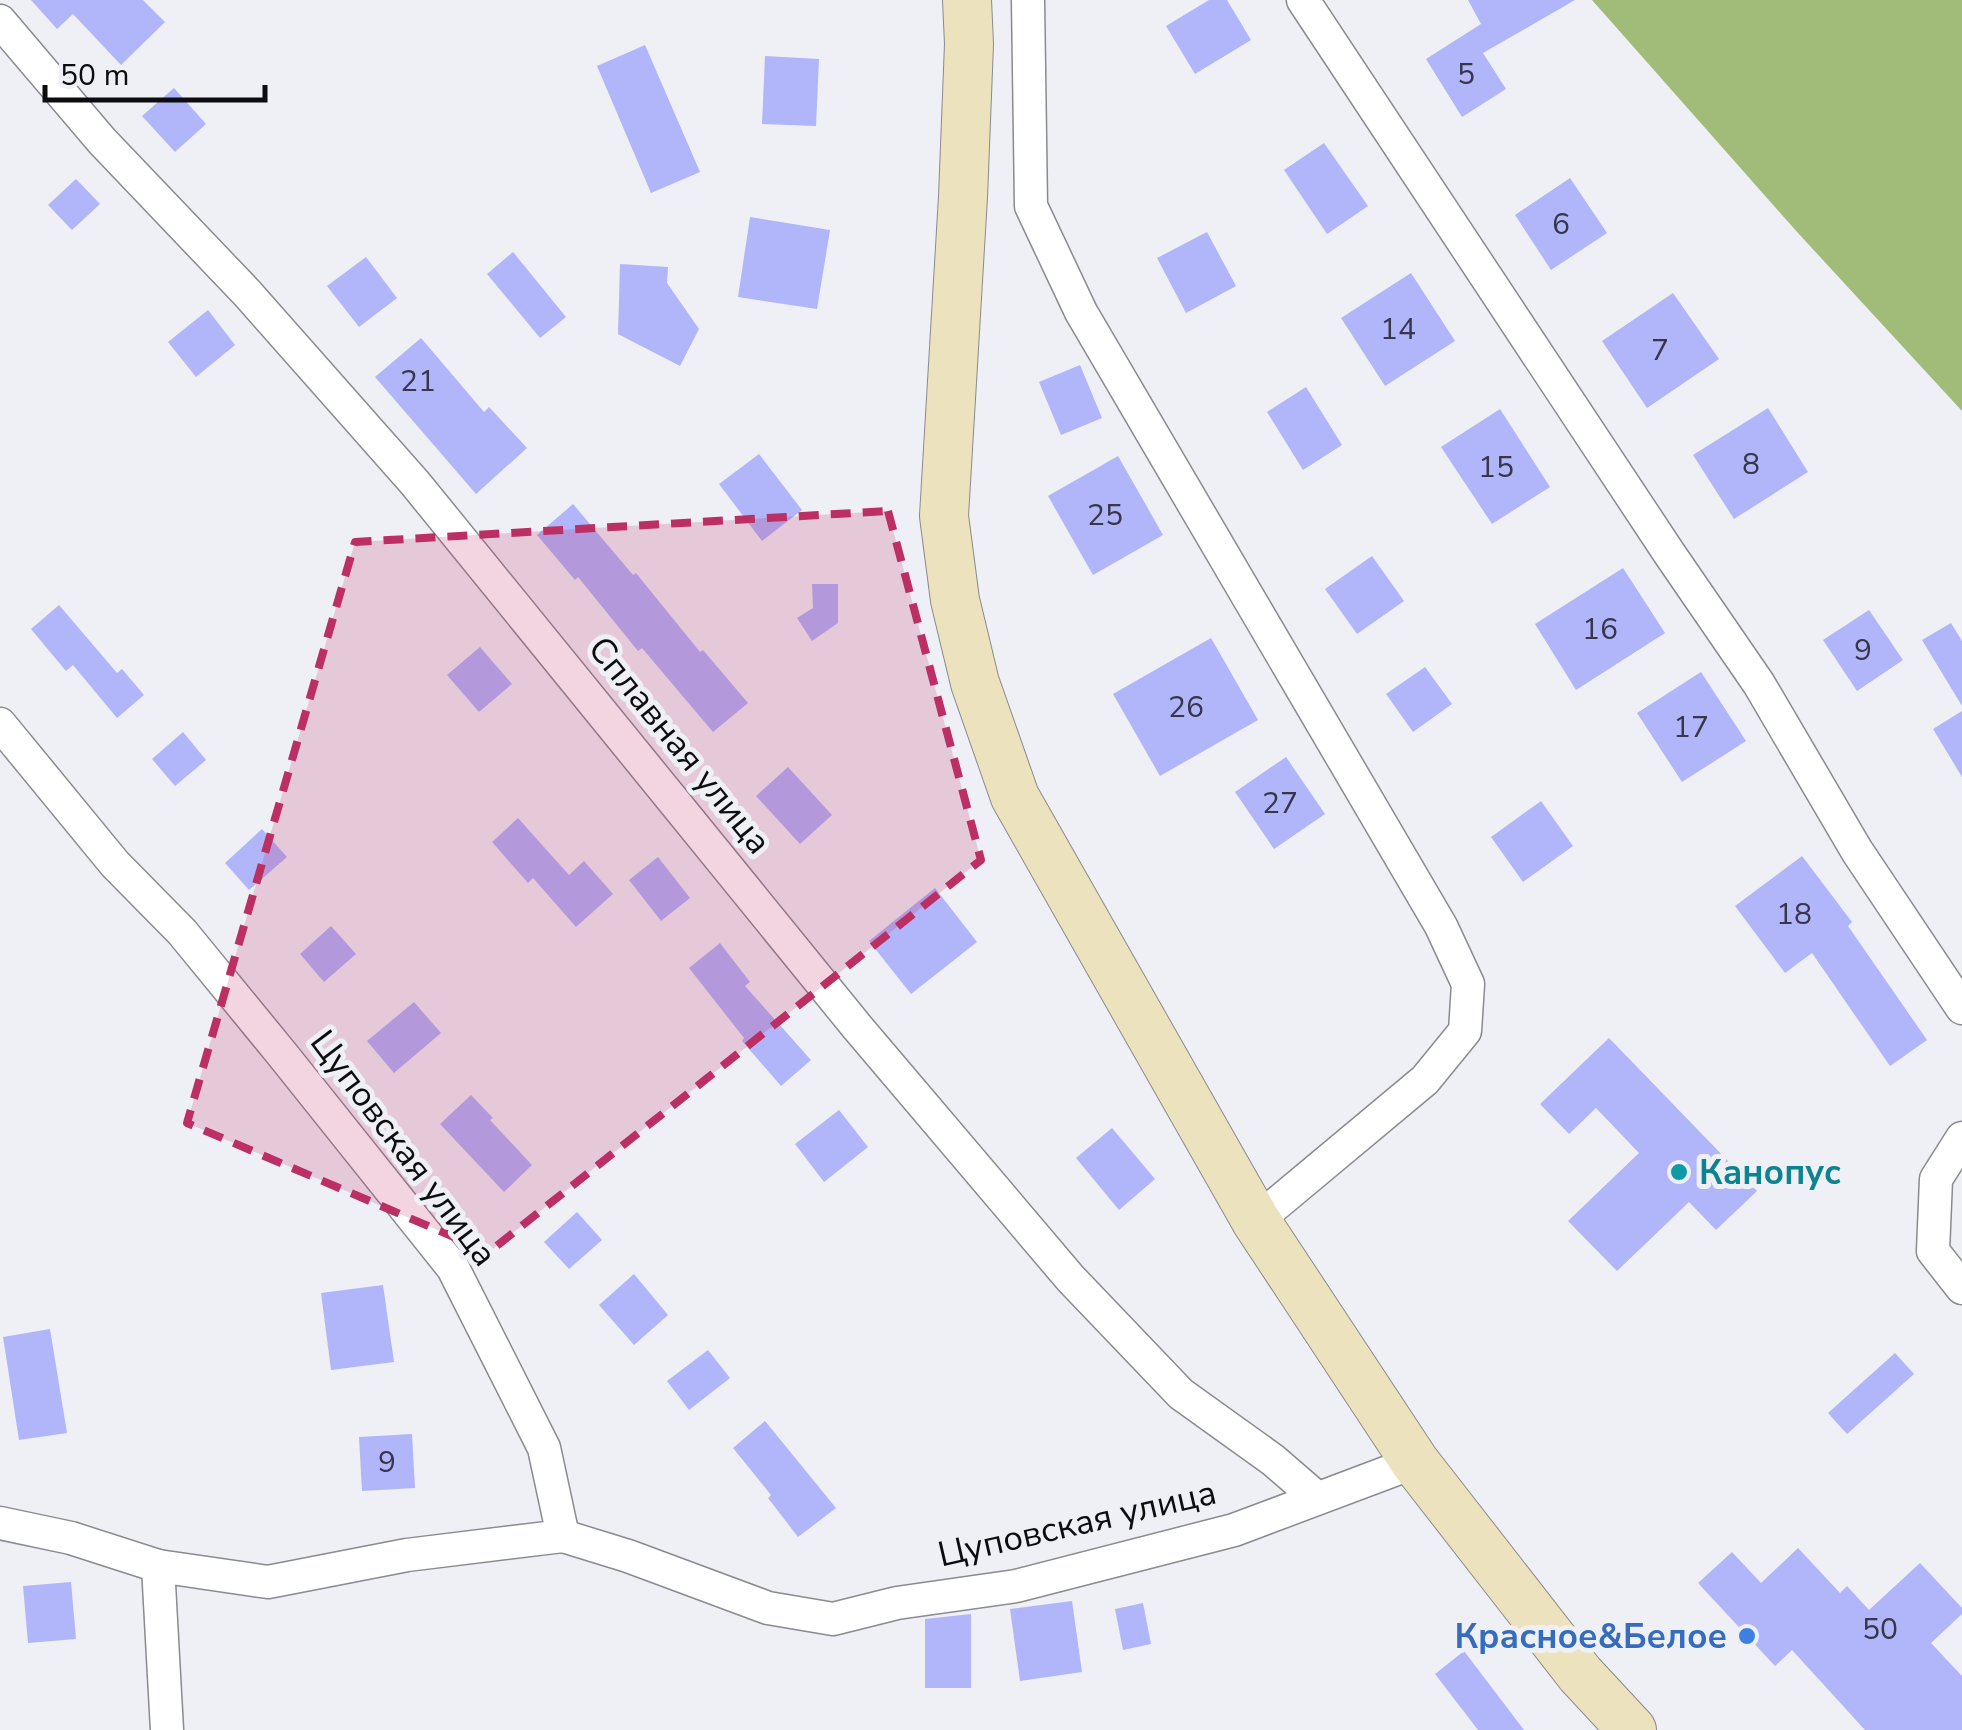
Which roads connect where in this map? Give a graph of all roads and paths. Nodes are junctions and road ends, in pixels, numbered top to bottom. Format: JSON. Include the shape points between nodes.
{"nodes":[{"id":1,"x":968,"y":0,"type":"edge"},
{"id":2,"x":1028,"y":0,"type":"edge"},
{"id":3,"x":1303,"y":0,"type":"edge"},
{"id":4,"x":0,"y":22,"type":"edge"},
{"id":5,"x":0,"y":724,"type":"edge"},
{"id":6,"x":1962,"y":1008,"type":"edge"},
{"id":7,"x":1962,"y":1138,"type":"edge"},
{"id":8,"x":1256,"y":1221,"type":"junction"},
{"id":9,"x":1962,"y":1288,"type":"edge"},
{"id":10,"x":1414,"y":1462,"type":"junction"},
{"id":11,"x":1318,"y":1498,"type":"junction"},
{"id":12,"x":0,"y":1523,"type":"edge"},
{"id":13,"x":562,"y":1536,"type":"junction"},
{"id":14,"x":158,"y":1566,"type":"junction"},
{"id":15,"x":167,"y":1730,"type":"edge"},
{"id":16,"x":1632,"y":1730,"type":"edge"}],
"edges":[{"from":1,"to":8,"type":"main road","via":[[944,516],[955,600],[1015,797]]},
{"from":2,"to":8,"type":"street","via":[[1031,206],[1082,312],[1441,926],[1468,984],[1465,1030],[1426,1080]]},
{"from":3,"to":6,"type":"street","via":[[1758,684],[1856,850]]},
{"from":4,"to":11,"type":"street","name":"Сплавная улица","via":[[415,483],[1071,1279],[1181,1394]]},
{"from":5,"to":13,"type":"street","name":"Цуповская улица","via":[[114,864],[182,932],[453,1268],[544,1448]]},
{"from":7,"to":9,"type":"street","via":[[1936,1179],[1933,1251]]},
{"from":8,"to":10,"type":"main road"},
{"from":10,"to":11,"type":"street","name":"Цуповская улица"},
{"from":10,"to":16,"type":"main road","via":[[1580,1674]]},
{"from":11,"to":13,"type":"street","name":"Цуповская улица","via":[[1234,1530],[1016,1586],[833,1619],[768,1608]]},
{"from":12,"to":14,"type":"street"},
{"from":13,"to":14,"type":"street","via":[[407,1555],[268,1582]]},
{"from":14,"to":15,"type":"street"}]}
